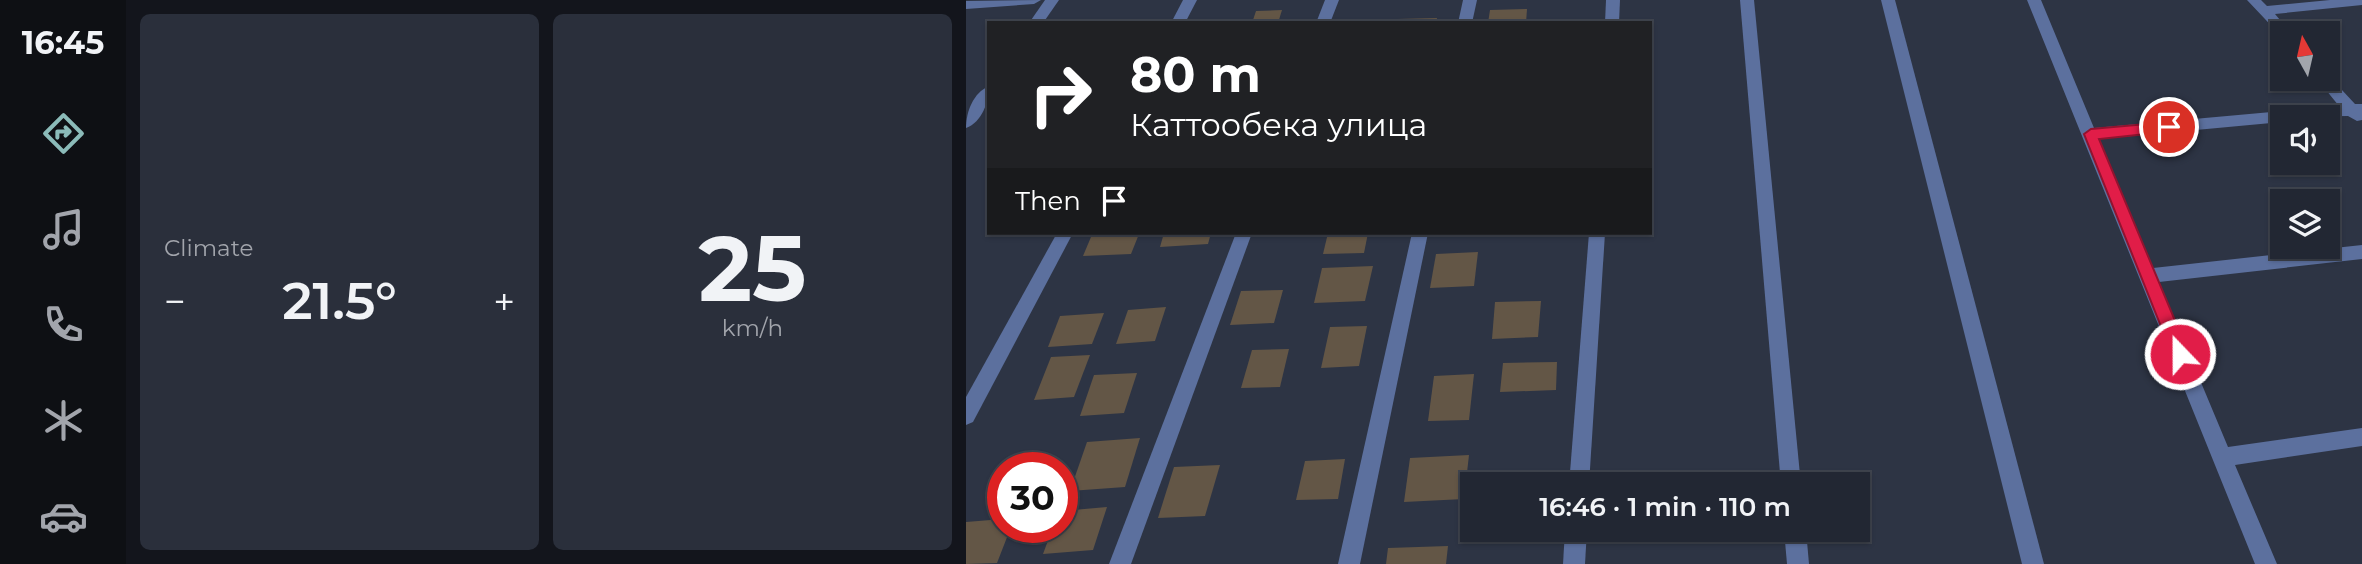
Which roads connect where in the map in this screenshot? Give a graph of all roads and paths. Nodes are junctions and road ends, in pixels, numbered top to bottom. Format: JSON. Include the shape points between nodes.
{"nodes":[{"id":1,"x":1034,"y":0,"type":"edge"},
{"id":2,"x":1052,"y":0,"type":"edge"},
{"id":3,"x":1190,"y":0,"type":"edge"},
{"id":4,"x":1332,"y":0,"type":"edge"},
{"id":5,"x":1470,"y":0,"type":"edge"},
{"id":6,"x":1613,"y":0,"type":"edge"},
{"id":7,"x":1747,"y":0,"type":"edge"},
{"id":8,"x":1888,"y":0,"type":"edge"},
{"id":9,"x":2034,"y":0,"type":"edge"},
{"id":10,"x":2362,"y":1,"type":"edge"},
{"id":11,"x":966,"y":5,"type":"edge"},
{"id":12,"x":2259,"y":5,"type":"edge"},
{"id":13,"x":1037,"y":21,"type":"edge"},
{"id":14,"x":1179,"y":21,"type":"edge"},
{"id":15,"x":1324,"y":21,"type":"edge"},
{"id":16,"x":1465,"y":21,"type":"edge"},
{"id":17,"x":1612,"y":21,"type":"edge"},
{"id":18,"x":2273,"y":21,"type":"edge"},
{"id":19,"x":2336,"y":91,"type":"edge"},
{"id":20,"x":987,"y":94,"type":"edge"},
{"id":21,"x":2359,"y":114,"type":"edge"},
{"id":22,"x":966,"y":123,"type":"edge"},
{"id":23,"x":2091,"y":134,"type":"junction"},
{"id":24,"x":1064,"y":235,"type":"edge"},
{"id":25,"x":1243,"y":235,"type":"edge"},
{"id":26,"x":1420,"y":235,"type":"edge"},
{"id":27,"x":1597,"y":235,"type":"edge"},
{"id":28,"x":2362,"y":252,"type":"edge"},
{"id":29,"x":2149,"y":276,"type":"junction"},
{"id":30,"x":966,"y":416,"type":"edge"},
{"id":31,"x":2362,"y":437,"type":"edge"},
{"id":32,"x":2222,"y":457,"type":"junction"},
{"id":33,"x":1580,"y":472,"type":"edge"},
{"id":34,"x":1790,"y":472,"type":"edge"},
{"id":35,"x":1575,"y":542,"type":"edge"},
{"id":36,"x":1796,"y":542,"type":"edge"},
{"id":37,"x":1120,"y":564,"type":"edge"},
{"id":38,"x":1349,"y":564,"type":"edge"},
{"id":39,"x":1574,"y":564,"type":"edge"},
{"id":40,"x":1798,"y":564,"type":"edge"},
{"id":41,"x":2033,"y":564,"type":"edge"},
{"id":42,"x":2266,"y":564,"type":"edge"}],
"edges":[{"from":1,"to":11,"type":"street"},
{"from":2,"to":13,"type":"street"},
{"from":3,"to":14,"type":"street"},
{"from":4,"to":15,"type":"street"},
{"from":5,"to":16,"type":"street"},
{"from":6,"to":17,"type":"street"},
{"from":7,"to":34,"type":"street"},
{"from":8,"to":41,"type":"street"},
{"from":9,"to":23,"type":"street"},
{"from":10,"to":12,"type":"street"},
{"from":12,"to":18,"type":"street"},
{"from":19,"to":21,"type":"street"},
{"from":20,"to":22,"type":"street"},
{"from":21,"to":23,"type":"street"},
{"from":23,"to":29,"type":"street"},
{"from":24,"to":30,"type":"street"},
{"from":25,"to":37,"type":"street"},
{"from":26,"to":38,"type":"street"},
{"from":27,"to":33,"type":"street"},
{"from":28,"to":29,"type":"street"},
{"from":29,"to":32,"type":"street"},
{"from":31,"to":32,"type":"street"},
{"from":32,"to":42,"type":"street"},
{"from":35,"to":39,"type":"street"},
{"from":36,"to":40,"type":"street"}]}
